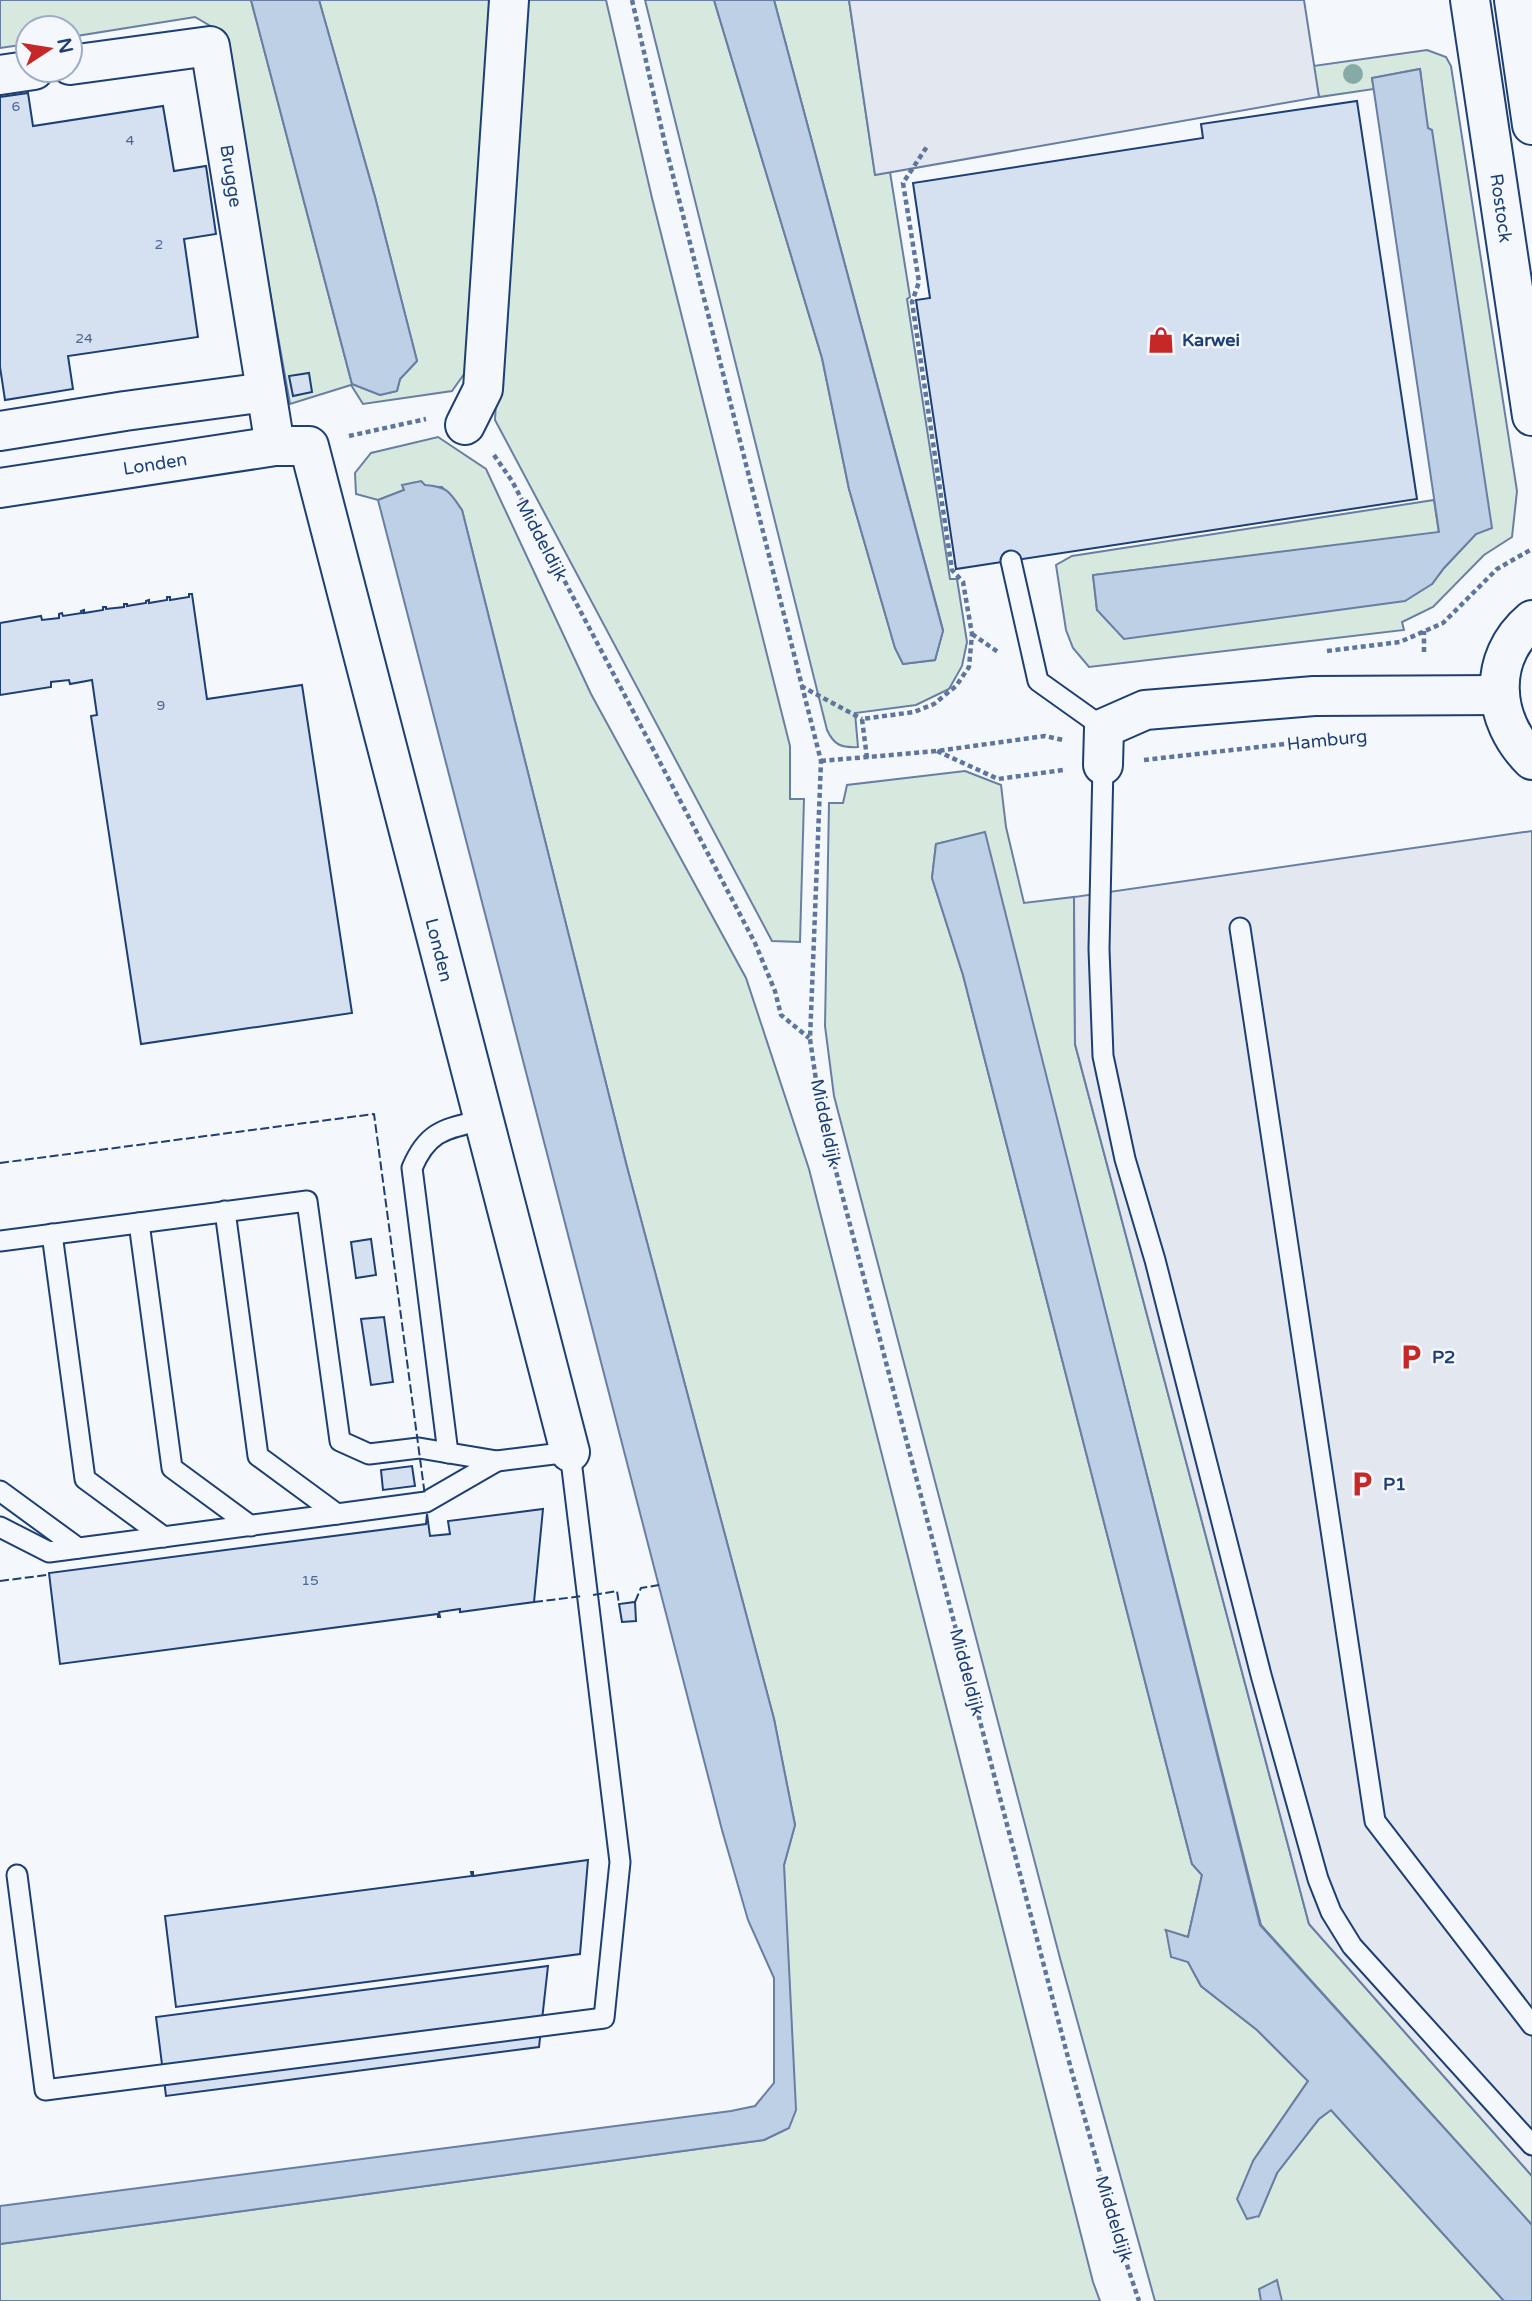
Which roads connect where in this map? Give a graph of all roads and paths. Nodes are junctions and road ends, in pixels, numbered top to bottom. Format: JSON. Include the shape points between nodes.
{"nodes":[{"id":1,"x":509,"y":0,"type":"edge"},
{"id":2,"x":632,"y":0,"type":"edge"},
{"id":3,"x":1470,"y":0,"type":"edge"},
{"id":4,"x":1514,"y":0,"type":"edge"},
{"id":5,"x":84,"y":63,"type":"edge"},
{"id":6,"x":1532,"y":125,"type":"edge"},
{"id":7,"x":928,"y":145,"type":"dead end"},
{"id":8,"x":266,"y":392,"type":"junction"},
{"id":9,"x":1532,"y":416,"type":"edge"},
{"id":10,"x":466,"y":425,"type":"junction"},
{"id":11,"x":0,"y":431,"type":"edge"},
{"id":12,"x":292,"y":446,"type":"junction"},
{"id":13,"x":0,"y":488,"type":"edge"},
{"id":14,"x":1532,"y":549,"type":"edge"},
{"id":15,"x":1011,"y":561,"type":"dead end"},
{"id":16,"x":1532,"y":620,"type":"edge"},
{"id":17,"x":1424,"y":631,"type":"dead end"},
{"id":18,"x":801,"y":686,"type":"junction"},
{"id":19,"x":1500,"y":695,"type":"junction"},
{"id":20,"x":862,"y":719,"type":"junction"},
{"id":21,"x":1104,"y":728,"type":"junction"},
{"id":22,"x":1297,"y":743,"type":"dead end"},
{"id":23,"x":937,"y":751,"type":"junction"},
{"id":24,"x":867,"y":758,"type":"junction"},
{"id":25,"x":1532,"y":760,"type":"edge"},
{"id":26,"x":821,"y":761,"type":"junction"},
{"id":27,"x":1103,"y":765,"type":"junction"},
{"id":28,"x":1240,"y":928,"type":"dead end"},
{"id":29,"x":810,"y":1039,"type":"junction"},
{"id":30,"x":482,"y":1119,"type":"junction"},
{"id":31,"x":225,"y":1211,"type":"junction"},
{"id":32,"x":139,"y":1223,"type":"junction"},
{"id":33,"x":52,"y":1234,"type":"junction"},
{"id":34,"x":0,"y":1241,"type":"edge"},
{"id":35,"x":570,"y":1452,"type":"junction"},
{"id":36,"x":447,"y":1453,"type":"junction"},
{"id":37,"x":497,"y":1461,"type":"junction"},
{"id":38,"x":0,"y":1491,"type":"edge"},
{"id":39,"x":337,"y":1514,"type":"junction"},
{"id":40,"x":251,"y":1526,"type":"junction"},
{"id":41,"x":0,"y":1527,"type":"edge"},
{"id":42,"x":164,"y":1537,"type":"junction"},
{"id":43,"x":78,"y":1548,"type":"junction"},
{"id":44,"x":17,"y":1875,"type":"dead end"},
{"id":45,"x":1532,"y":2025,"type":"edge"},
{"id":46,"x":1532,"y":2145,"type":"edge"},
{"id":47,"x":1139,"y":2301,"type":"edge"}],
"edges":[{"from":1,"to":10,"type":"street","via":[[483,389]]},
{"from":2,"to":18,"type":"path","name":"Middeldijk"},
{"from":3,"to":9,"type":"street","name":"Rostock"},
{"from":4,"to":6,"type":"street"},
{"from":5,"to":8,"type":"street","name":"Brugge","via":[[210,46]]},
{"from":7,"to":20,"type":"path","via":[[903,183],[919,282],[912,302],[952,570],[963,582],[972,634],[969,667],[956,686],[934,704],[914,712]]},
{"from":8,"to":11,"type":"street"},
{"from":8,"to":12,"type":"street","name":"Brugge"},
{"from":10,"to":12,"type":"path","via":[[447,418],[428,419]]},
{"from":10,"to":29,"type":"path","name":"Middeldijk","via":[[484,440],[518,494],[755,943],[781,1015]]},
{"from":12,"to":13,"type":"street","name":"Londen"},
{"from":12,"to":30,"type":"street","name":"Londen"},
{"from":14,"to":17,"type":"path","via":[[1497,569],[1458,611]]},
{"from":15,"to":21,"type":"lane","via":[[1038,681]]},
{"from":16,"to":19,"type":"street","via":[[1506,656]]},
{"from":18,"to":20,"type":"path"},
{"from":18,"to":26,"type":"path","name":"Middeldijk"},
{"from":19,"to":21,"type":"street","via":[[1288,698],[1145,710]]},
{"from":19,"to":25,"type":"street","via":[[1513,738]]},
{"from":20,"to":24,"type":"path"},
{"from":21,"to":27,"type":"street"},
{"from":22,"to":27,"type":"path","name":"Hamburg"},
{"from":23,"to":24,"type":"path"},
{"from":23,"to":27,"type":"path","name":"Hamburg","via":[[998,779]]},
{"from":23,"to":27,"type":"path","via":[[1045,736],[1076,744]]},
{"from":24,"to":26,"type":"path"},
{"from":26,"to":29,"type":"path","name":"Middeldijk"},
{"from":27,"to":46,"type":"lane","via":[[1099,949],[1103,1056],[1125,1159],[1318,1879],[1352,1946]]},
{"from":28,"to":45,"type":"lane","via":[[1375,1821]]},
{"from":29,"to":47,"type":"path","name":"Middeldijk","via":[[821,1114],[1071,2069]]},
{"from":30,"to":35,"type":"street","name":"Londen"},
{"from":30,"to":36,"type":"lane","via":[[441,1131],[420,1150],[412,1168]]},
{"from":31,"to":32,"type":"lane"},
{"from":31,"to":36,"type":"lane","via":[[307,1201],[340,1441],[369,1454],[419,1448]]},
{"from":31,"to":39,"type":"lane","via":[[258,1456]]},
{"from":32,"to":33,"type":"lane"},
{"from":32,"to":40,"type":"lane","via":[[172,1468]]},
{"from":33,"to":34,"type":"lane"},
{"from":33,"to":42,"type":"lane","via":[[85,1479]]},
{"from":35,"to":37,"type":"lane"},
{"from":35,"to":44,"type":"lane","via":[[620,1861],[604,2018],[45,2090]]},
{"from":36,"to":37,"type":"lane"},
{"from":37,"to":39,"type":"lane","via":[[426,1502]]},
{"from":38,"to":43,"type":"lane"},
{"from":39,"to":40,"type":"lane"},
{"from":40,"to":42,"type":"lane"},
{"from":41,"to":43,"type":"lane","via":[[49,1552]]},
{"from":42,"to":43,"type":"lane"}]}
